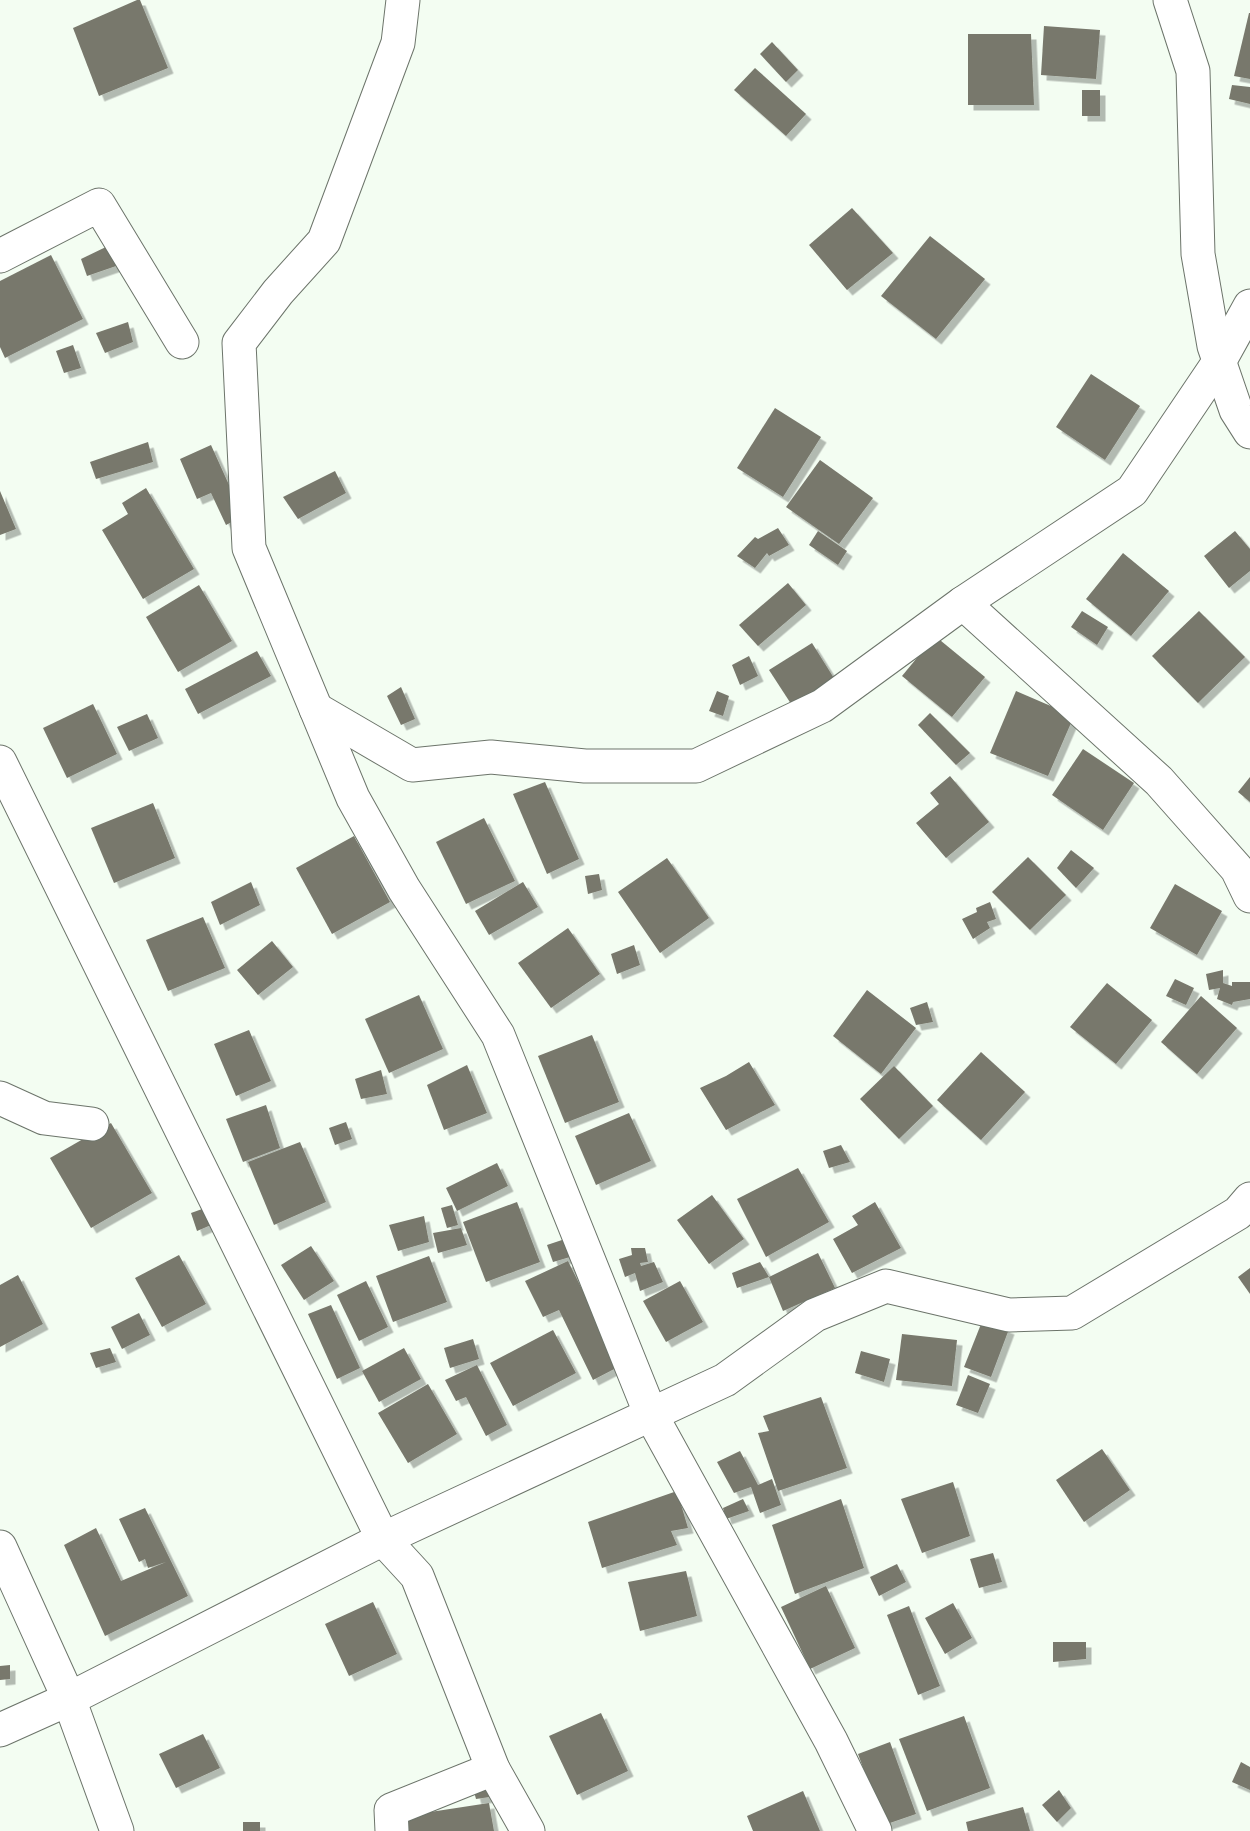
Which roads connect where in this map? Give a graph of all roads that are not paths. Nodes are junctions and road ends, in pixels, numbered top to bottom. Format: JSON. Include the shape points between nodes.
{"nodes":[{"id":1,"x":403,"y":0,"type":"edge"},
{"id":2,"x":1170,"y":0,"type":"edge"},
{"id":3,"x":0,"y":256,"type":"edge"},
{"id":4,"x":1250,"y":306,"type":"edge"},
{"id":5,"x":182,"y":342,"type":"dead end"},
{"id":6,"x":1219,"y":362,"type":"junction"},
{"id":7,"x":1250,"y":432,"type":"edge"},
{"id":8,"x":963,"y":603,"type":"junction"},
{"id":9,"x":316,"y":709,"type":"junction"},
{"id":10,"x":0,"y":762,"type":"edge"},
{"id":11,"x":1250,"y":896,"type":"edge"},
{"id":12,"x":0,"y":1098,"type":"edge"},
{"id":13,"x":92,"y":1124,"type":"dead end"},
{"id":14,"x":1247,"y":1210,"type":"edge"},
{"id":15,"x":651,"y":1415,"type":"junction"},
{"id":16,"x":383,"y":1539,"type":"junction"},
{"id":17,"x":0,"y":1547,"type":"edge"},
{"id":18,"x":69,"y":1699,"type":"junction"},
{"id":19,"x":0,"y":1730,"type":"edge"},
{"id":20,"x":493,"y":1769,"type":"junction"},
{"id":21,"x":117,"y":1831,"type":"edge"},
{"id":22,"x":392,"y":1831,"type":"edge"},
{"id":23,"x":528,"y":1831,"type":"edge"},
{"id":24,"x":875,"y":1831,"type":"edge"}],
"edges":[{"from":1,"to":9,"type":"street","via":[[398,43],[324,241],[239,343],[249,548]]},
{"from":2,"to":6,"type":"street","via":[[1193,71],[1198,254]]},
{"from":3,"to":5,"type":"street","via":[[99,205]]},
{"from":4,"to":6,"type":"street"},
{"from":6,"to":7,"type":"street","via":[[1236,410]]},
{"from":6,"to":8,"type":"street","via":[[1132,491]]},
{"from":8,"to":9,"type":"street","via":[[822,706],[696,766],[585,766],[490,757],[412,765]]},
{"from":8,"to":11,"type":"street","via":[[1159,781],[1237,869]]},
{"from":9,"to":15,"type":"street","via":[[353,798],[404,889],[498,1035]]},
{"from":10,"to":16,"type":"street"},
{"from":12,"to":13,"type":"street","via":[[44,1118]]},
{"from":14,"to":15,"type":"street","via":[[1072,1313],[1009,1315],[886,1286],[815,1315],[725,1380]]},
{"from":15,"to":16,"type":"street"},
{"from":15,"to":24,"type":"street","via":[[831,1741]]},
{"from":16,"to":18,"type":"street"},
{"from":16,"to":20,"type":"street","via":[[417,1576]]},
{"from":17,"to":18,"type":"street"},
{"from":18,"to":19,"type":"street"},
{"from":18,"to":21,"type":"street"},
{"from":20,"to":22,"type":"street","via":[[391,1810]]},
{"from":20,"to":23,"type":"street"}]}
